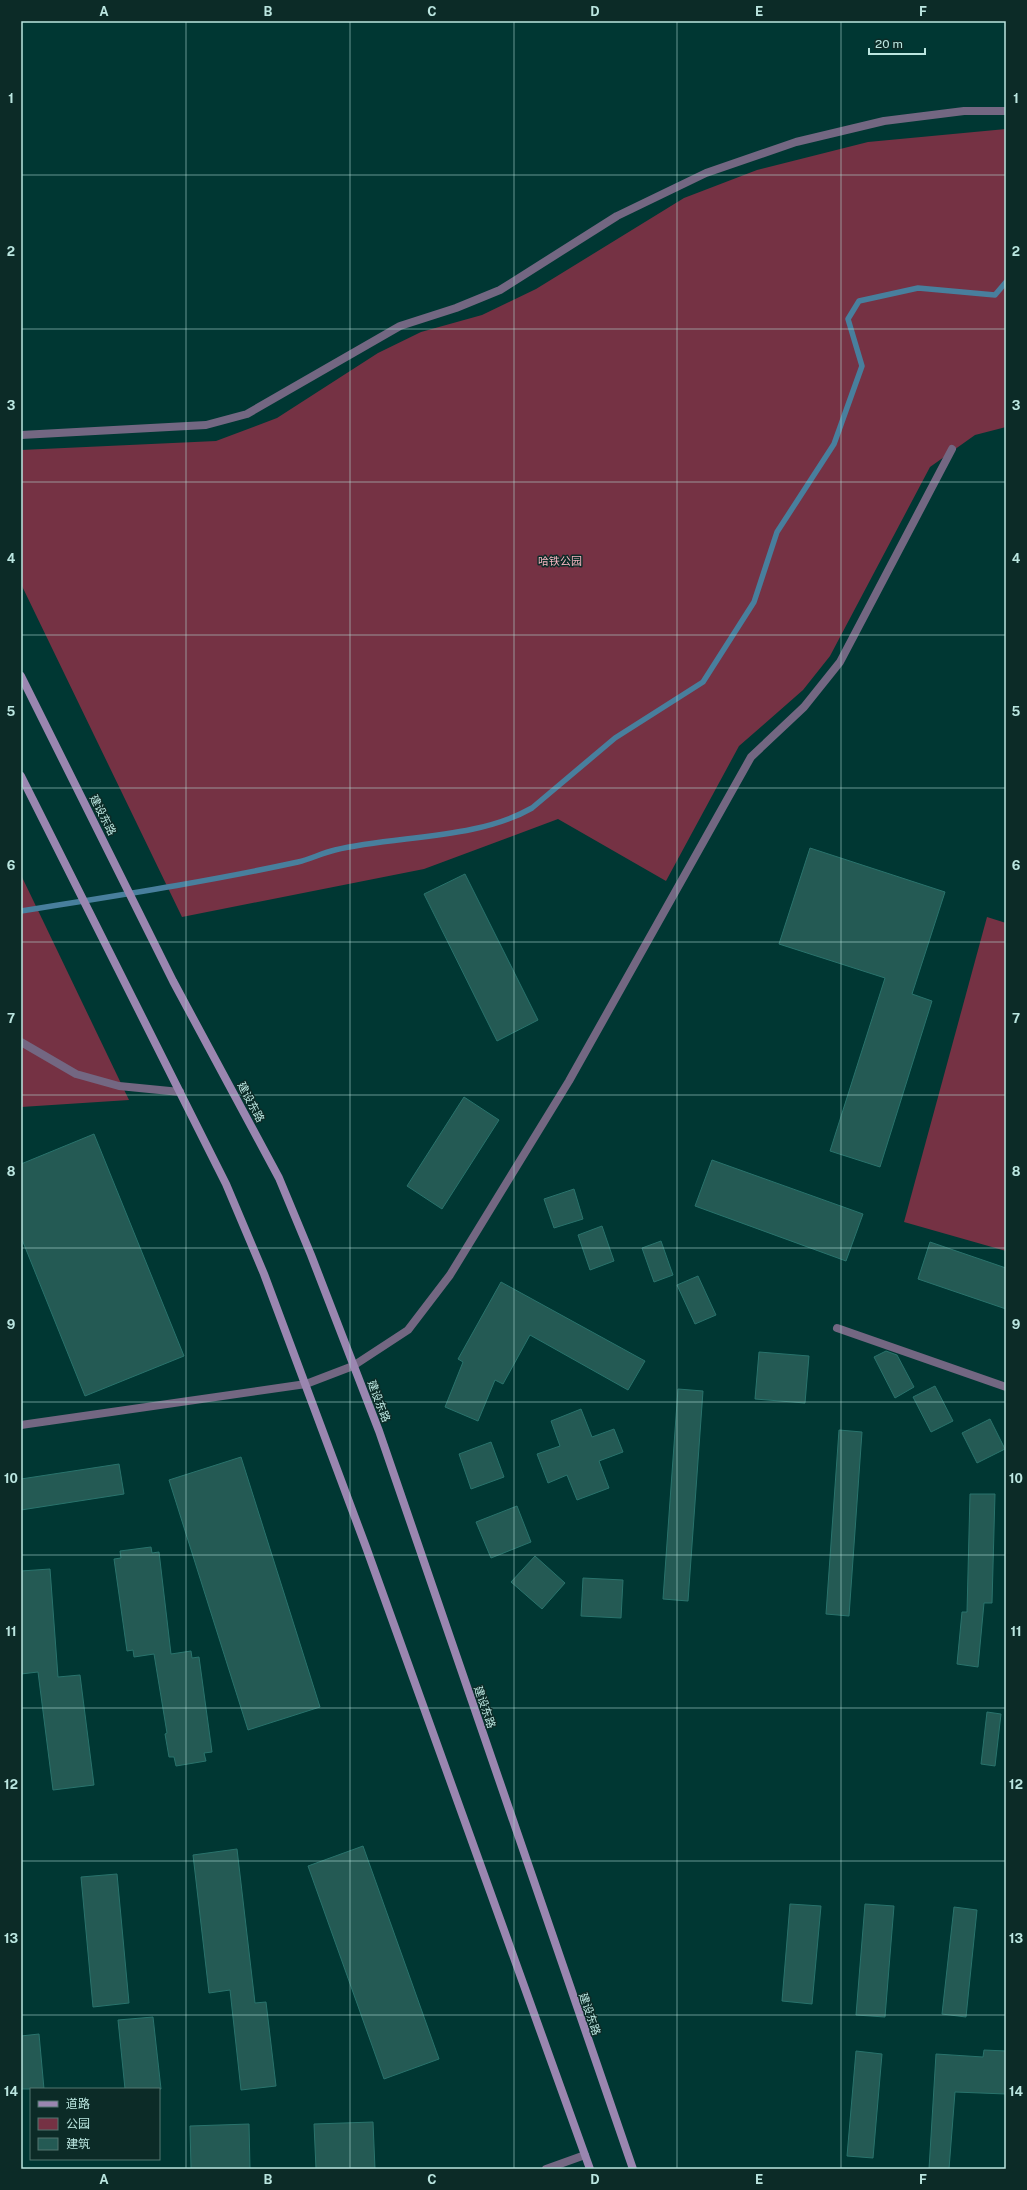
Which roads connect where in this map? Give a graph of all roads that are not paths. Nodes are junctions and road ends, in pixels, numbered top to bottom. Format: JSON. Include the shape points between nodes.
{"nodes":[{"id":1,"x":1006,"y":111,"type":"edge"},
{"id":2,"x":21,"y":435,"type":"edge"},
{"id":3,"x":952,"y":449,"type":"dead end"},
{"id":4,"x":21,"y":676,"type":"edge"},
{"id":5,"x":21,"y":776,"type":"edge"},
{"id":6,"x":21,"y":1042,"type":"edge"},
{"id":7,"x":180,"y":1092,"type":"junction"},
{"id":8,"x":837,"y":1328,"type":"dead end"},
{"id":9,"x":353,"y":1366,"type":"junction"},
{"id":10,"x":306,"y":1384,"type":"junction"},
{"id":11,"x":1006,"y":1387,"type":"edge"},
{"id":12,"x":21,"y":1425,"type":"edge"},
{"id":13,"x":585,"y":2155,"type":"junction"},
{"id":14,"x":546,"y":2169,"type":"edge"},
{"id":15,"x":590,"y":2169,"type":"edge"},
{"id":16,"x":632,"y":2169,"type":"edge"}],
"edges":[{"from":1,"to":2,"type":"street","via":[[964,112],[884,120],[796,142],[706,173],[617,216],[500,290],[456,308],[400,326],[247,414],[206,425]]},
{"from":3,"to":9,"type":"street","via":[[840,662],[804,707],[751,757],[569,1081],[450,1275],[408,1330]]},
{"from":4,"to":9,"type":"main road","name":"建设东路","via":[[173,981],[279,1178]]},
{"from":5,"to":7,"type":"main road"},
{"from":6,"to":7,"type":"street","via":[[76,1074],[119,1086]]},
{"from":7,"to":10,"type":"main road","via":[[229,1191]]},
{"from":8,"to":11,"type":"street"},
{"from":9,"to":10,"type":"street"},
{"from":9,"to":16,"type":"main road","name":"建设东路","via":[[378,1431]]},
{"from":10,"to":12,"type":"street"},
{"from":10,"to":13,"type":"main road"},
{"from":13,"to":14,"type":"street"},
{"from":13,"to":15,"type":"main road"}]}
